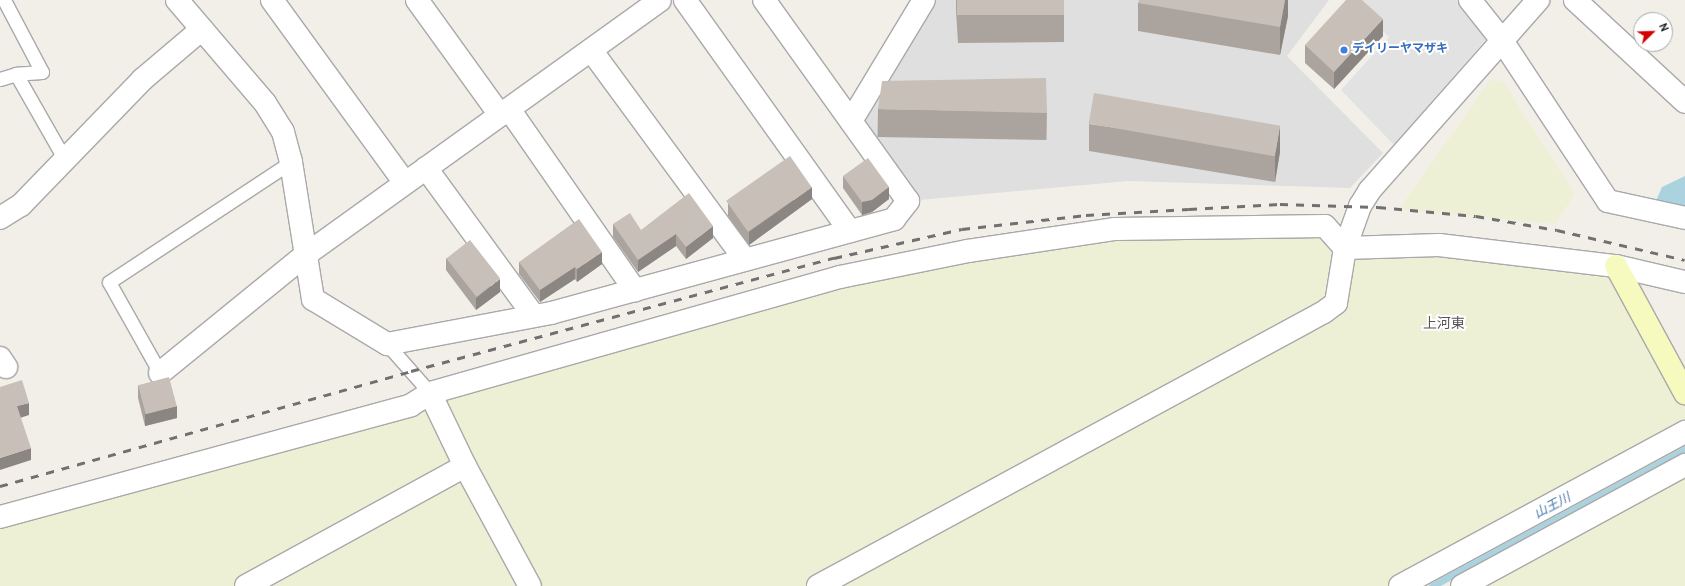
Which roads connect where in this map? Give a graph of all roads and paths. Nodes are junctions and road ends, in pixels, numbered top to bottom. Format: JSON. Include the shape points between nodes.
{"nodes":[{"id":1,"x":4,"y":0,"type":"edge"},
{"id":2,"x":177,"y":0,"type":"edge"},
{"id":3,"x":272,"y":0,"type":"edge"},
{"id":4,"x":660,"y":0,"type":"edge"},
{"id":5,"x":685,"y":0,"type":"edge"},
{"id":6,"x":764,"y":0,"type":"edge"},
{"id":7,"x":924,"y":0,"type":"edge"},
{"id":8,"x":1470,"y":0,"type":"edge"},
{"id":9,"x":1538,"y":0,"type":"edge"},
{"id":10,"x":1576,"y":0,"type":"edge"},
{"id":11,"x":419,"y":1,"type":"edge"},
{"id":12,"x":202,"y":29,"type":"junction"},
{"id":13,"x":1501,"y":39,"type":"junction"},
{"id":14,"x":591,"y":50,"type":"junction"},
{"id":15,"x":16,"y":74,"type":"junction"},
{"id":16,"x":0,"y":79,"type":"edge"},
{"id":17,"x":1685,"y":102,"type":"edge"},
{"id":18,"x":504,"y":112,"type":"junction"},
{"id":19,"x":851,"y":121,"type":"junction"},
{"id":20,"x":65,"y":160,"type":"junction"},
{"id":21,"x":291,"y":162,"type":"junction"},
{"id":22,"x":426,"y":168,"type":"junction"},
{"id":23,"x":405,"y":183,"type":"junction"},
{"id":24,"x":0,"y":218,"type":"edge"},
{"id":25,"x":1685,"y":218,"type":"edge"},
{"id":26,"x":850,"y":231,"type":"junction"},
{"id":27,"x":1345,"y":248,"type":"junction"},
{"id":28,"x":304,"y":256,"type":"junction"},
{"id":29,"x":745,"y":260,"type":"junction"},
{"id":30,"x":1616,"y":266,"type":"junction"},
{"id":31,"x":1685,"y":282,"type":"edge"},
{"id":32,"x":636,"y":290,"type":"junction"},
{"id":33,"x":534,"y":316,"type":"junction"},
{"id":34,"x":387,"y":344,"type":"junction"},
{"id":35,"x":160,"y":372,"type":"joint"},
{"id":36,"x":430,"y":393,"type":"junction"},
{"id":37,"x":1685,"y":393,"type":"edge"},
{"id":38,"x":1685,"y":432,"type":"edge"},
{"id":39,"x":1685,"y":464,"type":"edge"},
{"id":40,"x":465,"y":466,"type":"junction"},
{"id":41,"x":0,"y":517,"type":"edge"},
{"id":42,"x":246,"y":586,"type":"edge"},
{"id":43,"x":530,"y":586,"type":"edge"},
{"id":44,"x":818,"y":586,"type":"edge"},
{"id":45,"x":1400,"y":586,"type":"edge"},
{"id":46,"x":1462,"y":586,"type":"edge"}],
"edges":[{"from":1,"to":15,"type":"lane","via":[[42,72]]},
{"from":2,"to":12,"type":"street"},
{"from":3,"to":23,"type":"street"},
{"from":4,"to":14,"type":"street"},
{"from":5,"to":26,"type":"street"},
{"from":6,"to":19,"type":"street"},
{"from":7,"to":19,"type":"street"},
{"from":8,"to":13,"type":"street"},
{"from":9,"to":13,"type":"street"},
{"from":10,"to":17,"type":"street"},
{"from":11,"to":18,"type":"street"},
{"from":12,"to":20,"type":"street","via":[[143,79]]},
{"from":12,"to":21,"type":"street","via":[[265,103],[283,132]]},
{"from":13,"to":25,"type":"street","via":[[1608,201]]},
{"from":13,"to":27,"type":"street","via":[[1370,190],[1360,206]]},
{"from":14,"to":18,"type":"street"},
{"from":14,"to":29,"type":"street"},
{"from":15,"to":16,"type":"lane"},
{"from":15,"to":20,"type":"lane"},
{"from":18,"to":22,"type":"street"},
{"from":18,"to":32,"type":"street"},
{"from":19,"to":26,"type":"street","via":[[908,202],[894,219]]},
{"from":20,"to":24,"type":"street","via":[[21,205]]},
{"from":21,"to":28,"type":"street"},
{"from":21,"to":35,"type":"lane","via":[[109,282]]},
{"from":22,"to":23,"type":"street"},
{"from":22,"to":33,"type":"street"},
{"from":23,"to":28,"type":"street"},
{"from":26,"to":29,"type":"street"},
{"from":27,"to":30,"type":"street","via":[[1439,245]]},
{"from":27,"to":36,"type":"street","via":[[1325,226],[1115,229],[968,251],[840,277]]},
{"from":27,"to":44,"type":"street","via":[[1336,303],[1324,312]]},
{"from":28,"to":34,"type":"street","via":[[313,299]]},
{"from":28,"to":35,"type":"street"},
{"from":29,"to":32,"type":"street"},
{"from":30,"to":31,"type":"street"},
{"from":30,"to":37,"type":"street"},
{"from":32,"to":33,"type":"street"},
{"from":33,"to":34,"type":"street"},
{"from":34,"to":36,"type":"lane"},
{"from":36,"to":40,"type":"street"},
{"from":36,"to":41,"type":"street","via":[[411,405]]},
{"from":38,"to":45,"type":"street"},
{"from":39,"to":46,"type":"street"},
{"from":40,"to":42,"type":"street"},
{"from":40,"to":43,"type":"street"}]}
